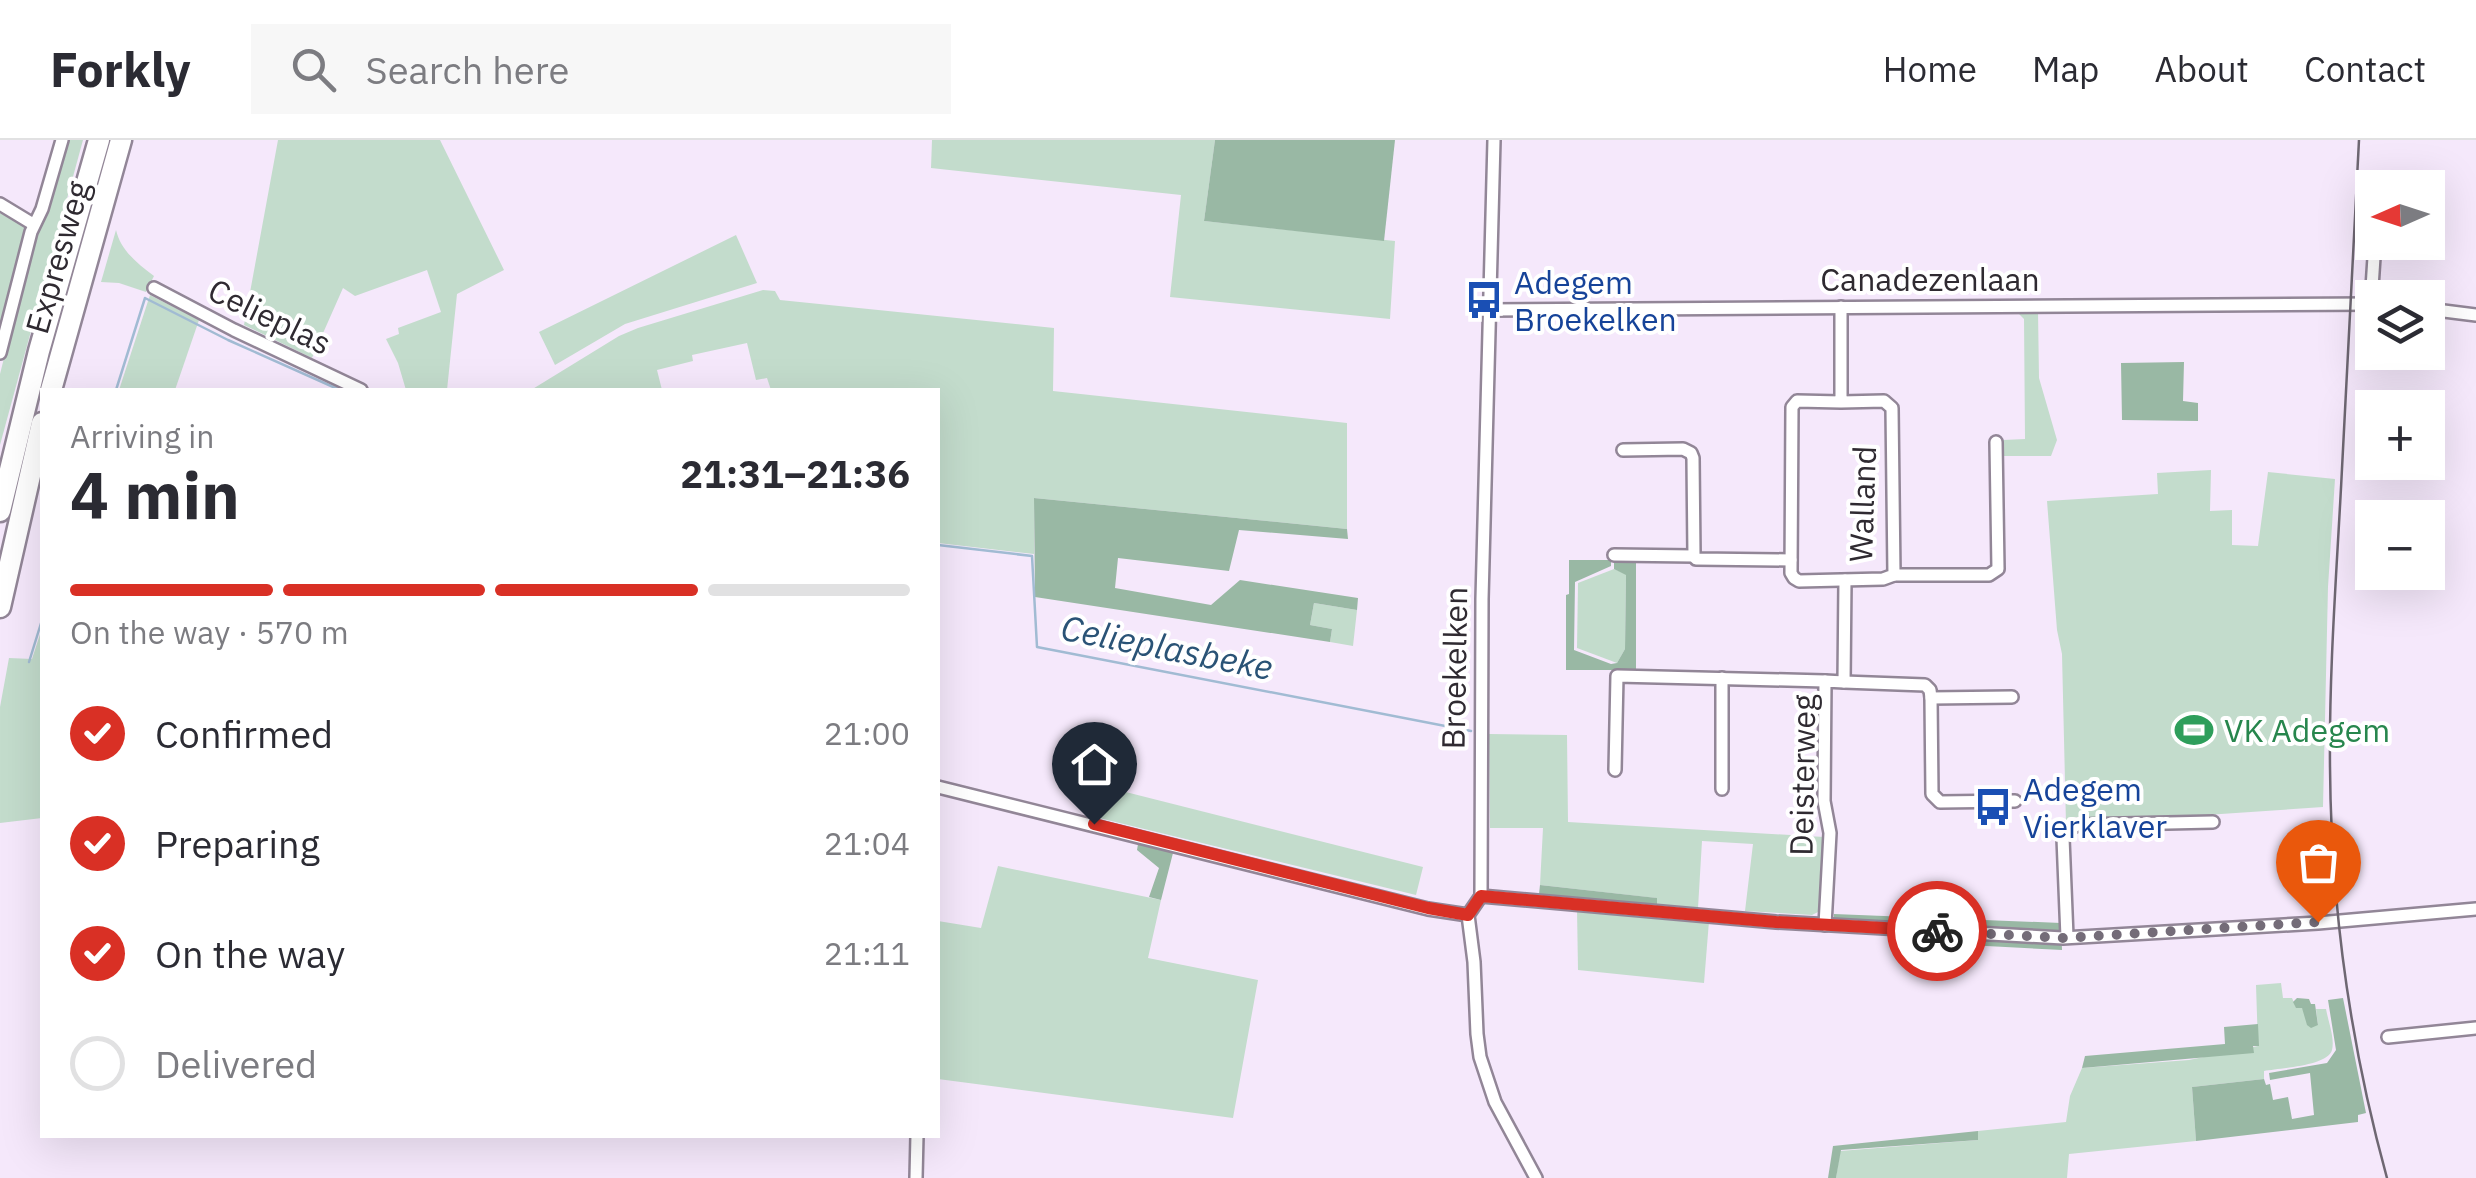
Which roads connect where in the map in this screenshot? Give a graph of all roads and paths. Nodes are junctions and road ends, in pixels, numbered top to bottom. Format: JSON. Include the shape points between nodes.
{"nodes":[{"id":1,"x":62,"y":140,"type":"edge"},
{"id":2,"x":99,"y":140,"type":"edge"},
{"id":3,"x":121,"y":140,"type":"edge"},
{"id":4,"x":1494,"y":140,"type":"edge"},
{"id":5,"x":0,"y":204,"type":"edge"},
{"id":6,"x":34,"y":224,"type":"junction"},
{"id":7,"x":154,"y":288,"type":"dead end"},
{"id":8,"x":2355,"y":304,"type":"edge"},
{"id":9,"x":1840,"y":307,"type":"junction"},
{"id":10,"x":1489,"y":310,"type":"junction"},
{"id":11,"x":2445,"y":311,"type":"edge"},
{"id":12,"x":2476,"y":314,"type":"edge"},
{"id":13,"x":0,"y":353,"type":"edge"},
{"id":14,"x":52,"y":388,"type":"edge"},
{"id":15,"x":358,"y":388,"type":"edge"},
{"id":16,"x":1842,"y":402,"type":"junction"},
{"id":17,"x":40,"y":432,"type":"edge"},
{"id":18,"x":1996,"y":442,"type":"dead end"},
{"id":19,"x":1622,"y":450,"type":"dead end"},
{"id":20,"x":0,"y":511,"type":"edge"},
{"id":21,"x":1614,"y":556,"type":"dead end"},
{"id":22,"x":1694,"y":556,"type":"junction"},
{"id":23,"x":1791,"y":560,"type":"junction"},
{"id":24,"x":1894,"y":575,"type":"junction"},
{"id":25,"x":1845,"y":580,"type":"junction"},
{"id":26,"x":0,"y":608,"type":"edge"},
{"id":27,"x":1722,"y":678,"type":"junction"},
{"id":28,"x":1825,"y":681,"type":"junction"},
{"id":29,"x":1844,"y":682,"type":"junction"},
{"id":30,"x":2012,"y":697,"type":"dead end"},
{"id":31,"x":1931,"y":698,"type":"junction"},
{"id":32,"x":1615,"y":770,"type":"dead end"},
{"id":33,"x":940,"y":786,"type":"edge"},
{"id":34,"x":1722,"y":789,"type":"dead end"},
{"id":35,"x":2016,"y":801,"type":"dead end"},
{"id":36,"x":2214,"y":822,"type":"dead end"},
{"id":37,"x":1481,"y":896,"type":"junction"},
{"id":38,"x":2476,"y":909,"type":"edge"},
{"id":39,"x":1468,"y":915,"type":"junction"},
{"id":40,"x":1824,"y":925,"type":"junction"},
{"id":41,"x":2067,"y":938,"type":"junction"},
{"id":42,"x":2476,"y":1028,"type":"edge"},
{"id":43,"x":2388,"y":1037,"type":"dead end"},
{"id":44,"x":916,"y":1138,"type":"edge"},
{"id":45,"x":916,"y":1178,"type":"edge"},
{"id":46,"x":1536,"y":1178,"type":"edge"}],
"edges":[{"from":1,"to":6,"type":"street"},
{"from":2,"to":20,"type":"highway","name":"Expresweg"},
{"from":3,"to":14,"type":"highway","name":"Expresweg"},
{"from":4,"to":10,"type":"street","name":"Broekelken"},
{"from":5,"to":6,"type":"street"},
{"from":6,"to":13,"type":"street"},
{"from":7,"to":15,"type":"street","name":"Celieplas"},
{"from":8,"to":9,"type":"street","name":"Canadezenlaan"},
{"from":9,"to":10,"type":"street","name":"Canadezenlaan"},
{"from":9,"to":16,"type":"street","name":"Walland"},
{"from":10,"to":37,"type":"street","name":"Broekelken"},
{"from":11,"to":12,"type":"street"},
{"from":16,"to":23,"type":"street","name":"Walland","via":[[1792,407]]},
{"from":16,"to":24,"type":"street","name":"Walland","via":[[1884,401],[1892,408]]},
{"from":17,"to":26,"type":"highway"},
{"from":18,"to":24,"type":"street","via":[[1998,568],[1990,574]]},
{"from":19,"to":22,"type":"street","via":[[1690,453]]},
{"from":21,"to":22,"type":"street"},
{"from":22,"to":23,"type":"street"},
{"from":23,"to":25,"type":"street","name":"Walland","via":[[1798,581]]},
{"from":24,"to":25,"type":"street","name":"Walland"},
{"from":25,"to":29,"type":"street","name":"Deisterweg"},
{"from":27,"to":28,"type":"street"},
{"from":27,"to":32,"type":"street","via":[[1616,676]]},
{"from":27,"to":34,"type":"street"},
{"from":28,"to":29,"type":"street","name":"Deisterweg"},
{"from":28,"to":40,"type":"street","name":"Deisterweg","via":[[1830,833]]},
{"from":29,"to":31,"type":"street","via":[[1925,685]]},
{"from":30,"to":31,"type":"street"},
{"from":31,"to":35,"type":"street","via":[[1932,794],[1940,802]]},
{"from":33,"to":39,"type":"street"},
{"from":36,"to":41,"type":"street","via":[[2068,830]]},
{"from":37,"to":39,"type":"street"},
{"from":37,"to":40,"type":"street"},
{"from":38,"to":41,"type":"street"},
{"from":39,"to":46,"type":"street","via":[[1480,1058],[1495,1102]]},
{"from":40,"to":41,"type":"street"},
{"from":42,"to":43,"type":"street"},
{"from":44,"to":45,"type":"street"}]}
